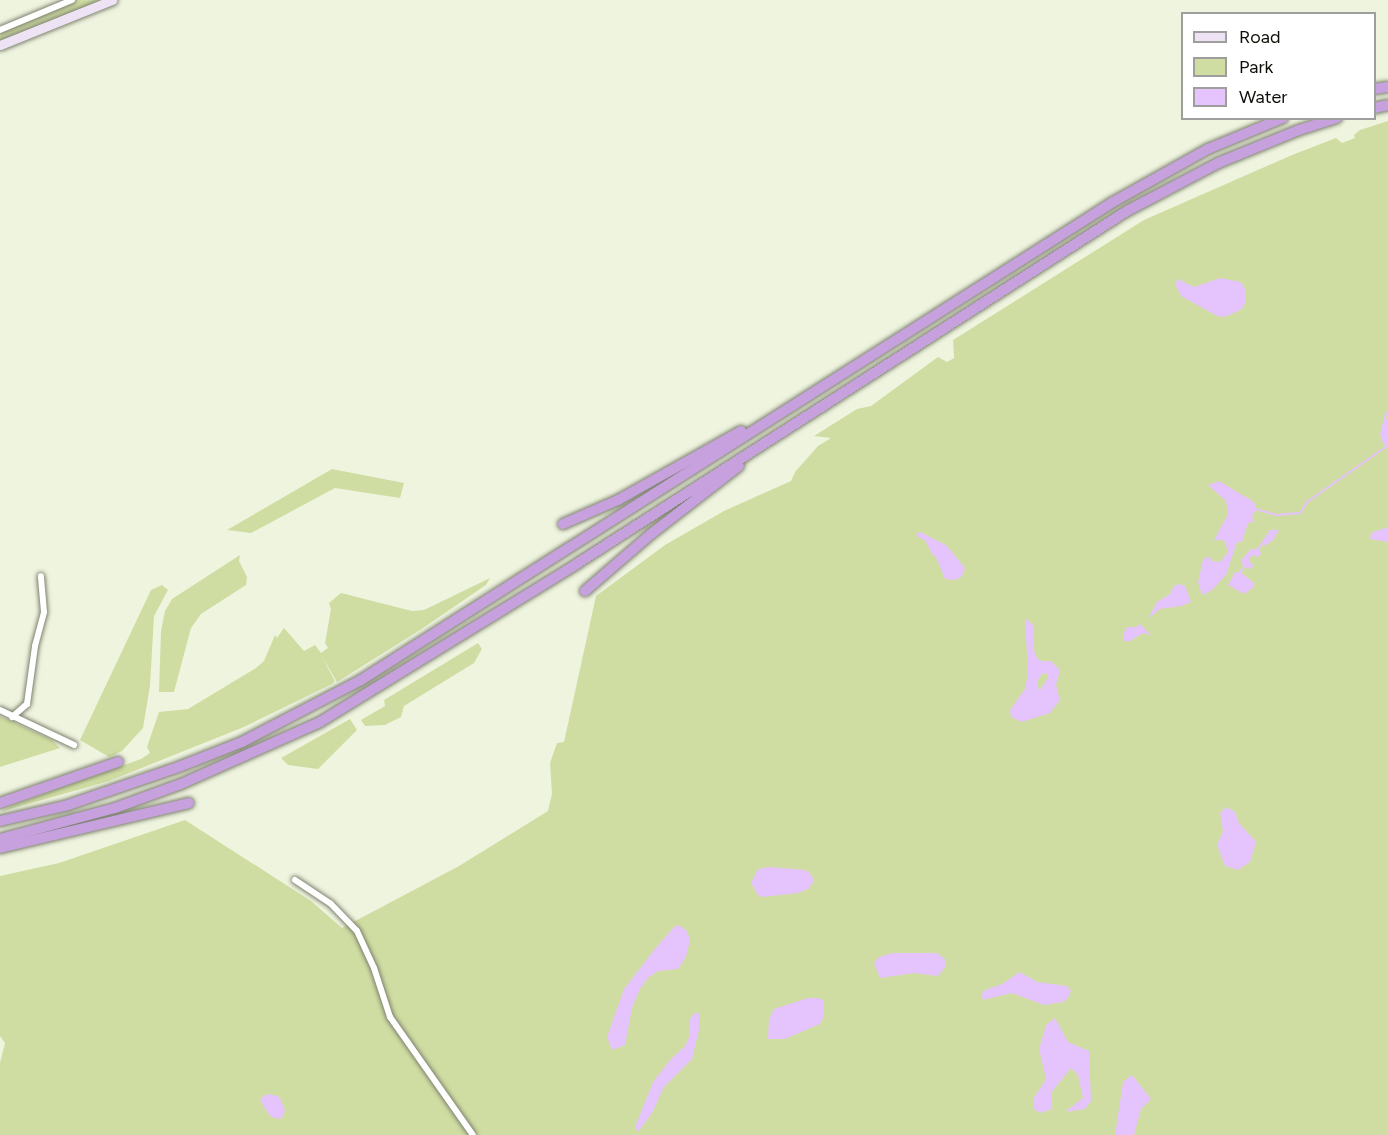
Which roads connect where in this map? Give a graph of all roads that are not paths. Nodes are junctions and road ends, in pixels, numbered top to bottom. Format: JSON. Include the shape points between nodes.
{"nodes":[{"id":1,"x":72,"y":0,"type":"edge"},
{"id":2,"x":112,"y":0,"type":"edge"},
{"id":3,"x":0,"y":30,"type":"edge"},
{"id":4,"x":0,"y":45,"type":"edge"},
{"id":5,"x":1278,"y":120,"type":"edge"},
{"id":6,"x":1331,"y":120,"type":"edge"},
{"id":7,"x":787,"y":409,"type":"junction"},
{"id":8,"x":789,"y":427,"type":"junction"},
{"id":9,"x":564,"y":524,"type":"dead end"},
{"id":10,"x":41,"y":576,"type":"dead end"},
{"id":11,"x":585,"y":591,"type":"dead end"},
{"id":12,"x":0,"y":710,"type":"edge"},
{"id":13,"x":12,"y":717,"type":"junction"},
{"id":14,"x":74,"y":745,"type":"dead end"},
{"id":15,"x":118,"y":762,"type":"dead end"},
{"id":16,"x":0,"y":803,"type":"edge"},
{"id":17,"x":189,"y":803,"type":"dead end"},
{"id":18,"x":0,"y":821,"type":"edge"},
{"id":19,"x":0,"y":839,"type":"edge"},
{"id":20,"x":0,"y":848,"type":"edge"},
{"id":21,"x":295,"y":880,"type":"dead end"},
{"id":22,"x":473,"y":1135,"type":"edge"}],
"edges":[{"from":1,"to":3,"type":"street"},
{"from":2,"to":4,"type":"main road"},
{"from":5,"to":7,"type":"highway","via":[[1208,149],[1113,202]]},
{"from":6,"to":8,"type":"highway","via":[[1253,148],[1162,192]]},
{"from":7,"to":9,"type":"highway","via":[[711,446],[618,500]]},
{"from":7,"to":18,"type":"highway","via":[[417,645],[282,722],[181,766],[68,805]]},
{"from":8,"to":11,"type":"highway","via":[[651,534]]},
{"from":8,"to":19,"type":"highway","via":[[558,576],[320,722],[181,784],[115,808]]},
{"from":10,"to":13,"type":"street","via":[[44,612],[27,704]]},
{"from":12,"to":13,"type":"street"},
{"from":13,"to":14,"type":"street"},
{"from":15,"to":16,"type":"highway"},
{"from":17,"to":20,"type":"highway"},
{"from":21,"to":22,"type":"street","via":[[331,904],[357,931],[390,1017]]}]}
